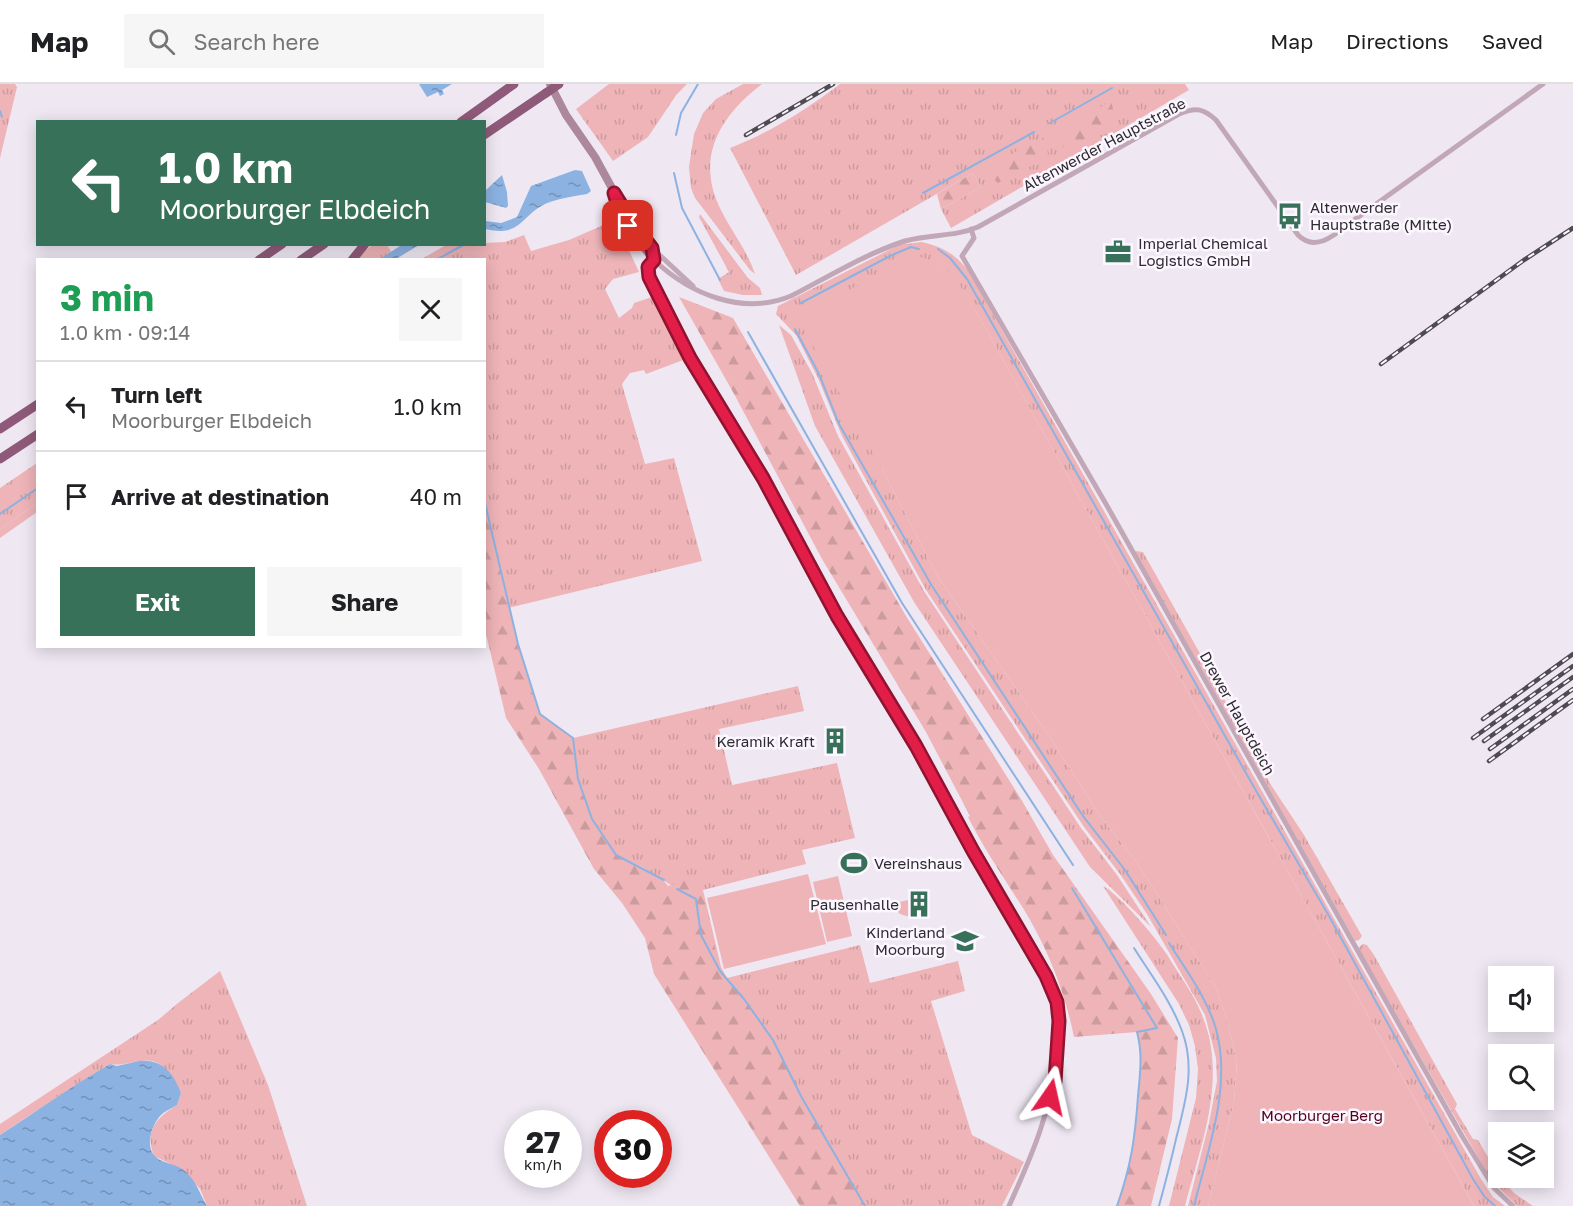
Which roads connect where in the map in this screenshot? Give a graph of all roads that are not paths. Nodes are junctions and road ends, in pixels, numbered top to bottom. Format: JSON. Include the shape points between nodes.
{"nodes":[{"id":1,"x":514,"y":84,"type":"edge"},
{"id":2,"x":559,"y":84,"type":"edge"},
{"id":3,"x":1543,"y":84,"type":"edge"},
{"id":4,"x":548,"y":88,"type":"edge"},
{"id":5,"x":464,"y":120,"type":"edge"},
{"id":6,"x":486,"y":134,"type":"edge"},
{"id":7,"x":614,"y":193,"type":"junction"},
{"id":8,"x":971,"y":229,"type":"junction"},
{"id":9,"x":279,"y":246,"type":"edge"},
{"id":10,"x":321,"y":246,"type":"edge"},
{"id":11,"x":363,"y":246,"type":"edge"},
{"id":12,"x":652,"y":248,"type":"junction"},
{"id":13,"x":262,"y":258,"type":"edge"},
{"id":14,"x":304,"y":258,"type":"edge"},
{"id":15,"x":353,"y":258,"type":"edge"},
{"id":16,"x":654,"y":260,"type":"junction"},
{"id":17,"x":694,"y":287,"type":"junction"},
{"id":18,"x":36,"y":405,"type":"edge"},
{"id":19,"x":0,"y":429,"type":"edge"},
{"id":20,"x":36,"y":435,"type":"edge"},
{"id":21,"x":0,"y":459,"type":"edge"},
{"id":22,"x":1010,"y":1206,"type":"edge"},
{"id":23,"x":1513,"y":1206,"type":"edge"}],
"edges":[{"from":1,"to":5,"type":"highway"},
{"from":2,"to":4,"type":"highway","bridge":true},
{"from":3,"to":8,"type":"street","name":"Altenwerder Hauptstraße","via":[[1318,243],[1298,235],[1216,120],[1197,108],[1179,114]]},
{"from":4,"to":6,"type":"highway"},
{"from":4,"to":7,"type":"street"},
{"from":7,"to":12,"type":"street"},
{"from":7,"to":16,"type":"street","via":[[628,226]]},
{"from":8,"to":17,"type":"street","name":"Altenwerder Hauptstraße","via":[[899,243],[769,303],[725,301]]},
{"from":8,"to":23,"type":"street","name":"Drewer Hauptdeich","via":[[974,238],[962,256],[1462,1136],[1494,1188]]},
{"from":9,"to":13,"type":"highway"},
{"from":10,"to":14,"type":"highway"},
{"from":11,"to":15,"type":"highway"},
{"from":12,"to":16,"type":"street"},
{"from":12,"to":17,"type":"street","name":"Altenwerder Hauptstraße"},
{"from":16,"to":17,"type":"street","name":"Altenwerder Hauptstraße","via":[[675,278]]},
{"from":16,"to":22,"type":"street","via":[[648,267],[649,277],[690,358],[763,478],[837,616],[922,755],[1053,993],[1059,1021],[1055,1081],[1041,1134]]},
{"from":18,"to":19,"type":"highway"},
{"from":20,"to":21,"type":"highway"}]}
